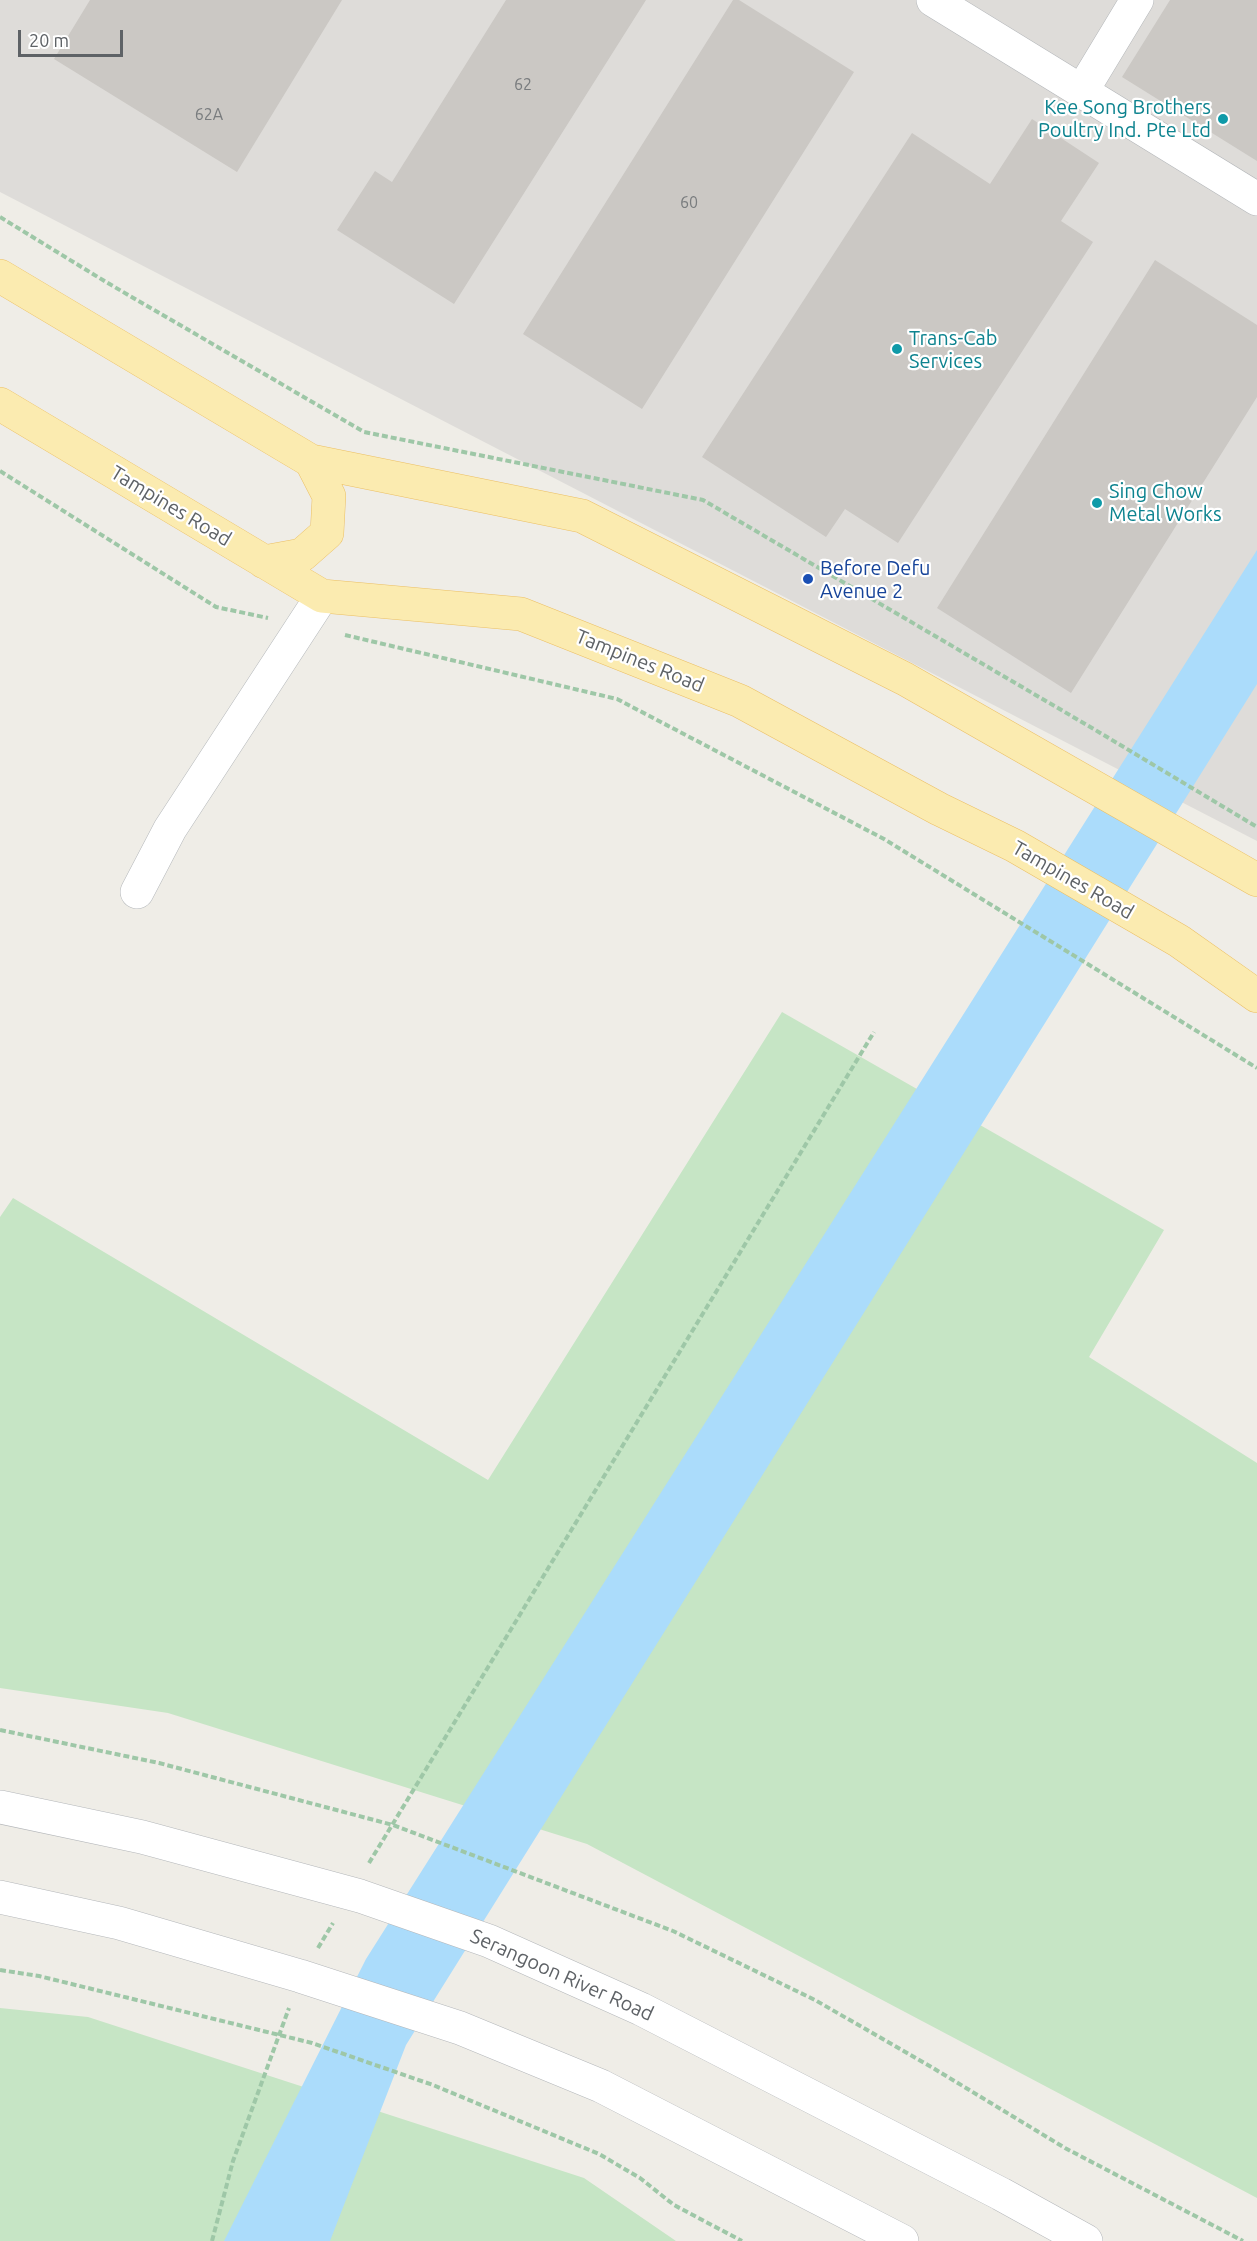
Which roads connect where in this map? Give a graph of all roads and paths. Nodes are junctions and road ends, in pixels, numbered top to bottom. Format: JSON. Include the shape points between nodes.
{"nodes":[{"id":1,"x":933,"y":0,"type":"edge"},
{"id":2,"x":1137,"y":0,"type":"edge"},
{"id":3,"x":1082,"y":90,"type":"junction"},
{"id":4,"x":1257,"y":199,"type":"edge"},
{"id":5,"x":0,"y":217,"type":"edge"},
{"id":6,"x":0,"y":276,"type":"edge"},
{"id":7,"x":0,"y":404,"type":"edge"},
{"id":8,"x":310,"y":461,"type":"junction"},
{"id":9,"x":0,"y":471,"type":"edge"},
{"id":10,"x":264,"y":562,"type":"junction"},
{"id":11,"x":322,"y":596,"type":"junction"},
{"id":12,"x":304,"y":626,"type":"junction"},
{"id":13,"x":1257,"y":827,"type":"edge"},
{"id":14,"x":1257,"y":880,"type":"edge"},
{"id":15,"x":137,"y":892,"type":"dead end"},
{"id":16,"x":1257,"y":996,"type":"edge"},
{"id":17,"x":874,"y":1032,"type":"dead end"},
{"id":18,"x":1257,"y":1068,"type":"edge"},
{"id":19,"x":0,"y":1730,"type":"edge"},
{"id":20,"x":0,"y":1807,"type":"edge"},
{"id":21,"x":393,"y":1825,"type":"junction"},
{"id":22,"x":355,"y":1895,"type":"junction"},
{"id":23,"x":0,"y":1898,"type":"edge"},
{"id":24,"x":0,"y":1970,"type":"edge"},
{"id":25,"x":303,"y":1977,"type":"junction"},
{"id":26,"x":279,"y":2035,"type":"junction"},
{"id":27,"x":213,"y":2241,"type":"edge"},
{"id":28,"x":742,"y":2241,"type":"edge"},
{"id":29,"x":902,"y":2241,"type":"edge"},
{"id":30,"x":1086,"y":2241,"type":"edge"},
{"id":31,"x":1243,"y":2241,"type":"edge"}],
"edges":[{"from":1,"to":3,"type":"street"},
{"from":2,"to":3,"type":"street"},
{"from":3,"to":4,"type":"street"},
{"from":5,"to":13,"type":"path","via":[[364,432],[703,500]]},
{"from":6,"to":8,"type":"main road"},
{"from":7,"to":10,"type":"main road","name":"Tampines Road"},
{"from":8,"to":10,"type":"main road","via":[[329,496],[327,533],[302,555]]},
{"from":8,"to":14,"type":"main road","via":[[582,516],[905,679]]},
{"from":9,"to":12,"type":"path","via":[[216,607]]},
{"from":10,"to":11,"type":"main road","name":"Tampines Road"},
{"from":11,"to":12,"type":"street"},
{"from":11,"to":16,"type":"main road","name":"Tampines Road","via":[[521,614],[740,701],[1015,846],[1179,941]]},
{"from":12,"to":15,"type":"street","via":[[170,829]]},
{"from":12,"to":18,"type":"path","via":[[617,699],[884,839]]},
{"from":17,"to":21,"type":"path"},
{"from":19,"to":21,"type":"path","via":[[159,1763]]},
{"from":20,"to":22,"type":"street","name":"Serangoon River Road","via":[[142,1837]]},
{"from":21,"to":22,"type":"path"},
{"from":21,"to":31,"type":"path","via":[[673,1931],[815,2000],[1065,2148]]},
{"from":22,"to":25,"type":"path"},
{"from":22,"to":30,"type":"street","name":"Serangoon River Road","via":[[489,1941],[641,2009]]},
{"from":23,"to":25,"type":"street","via":[[119,1923]]},
{"from":24,"to":26,"type":"path","via":[[39,1976]]},
{"from":25,"to":26,"type":"path"},
{"from":25,"to":29,"type":"street","via":[[460,2028],[601,2086]]},
{"from":26,"to":27,"type":"path","via":[[233,2161]]},
{"from":26,"to":28,"type":"path","via":[[434,2085],[599,2154],[640,2178],[674,2205]]}]}
